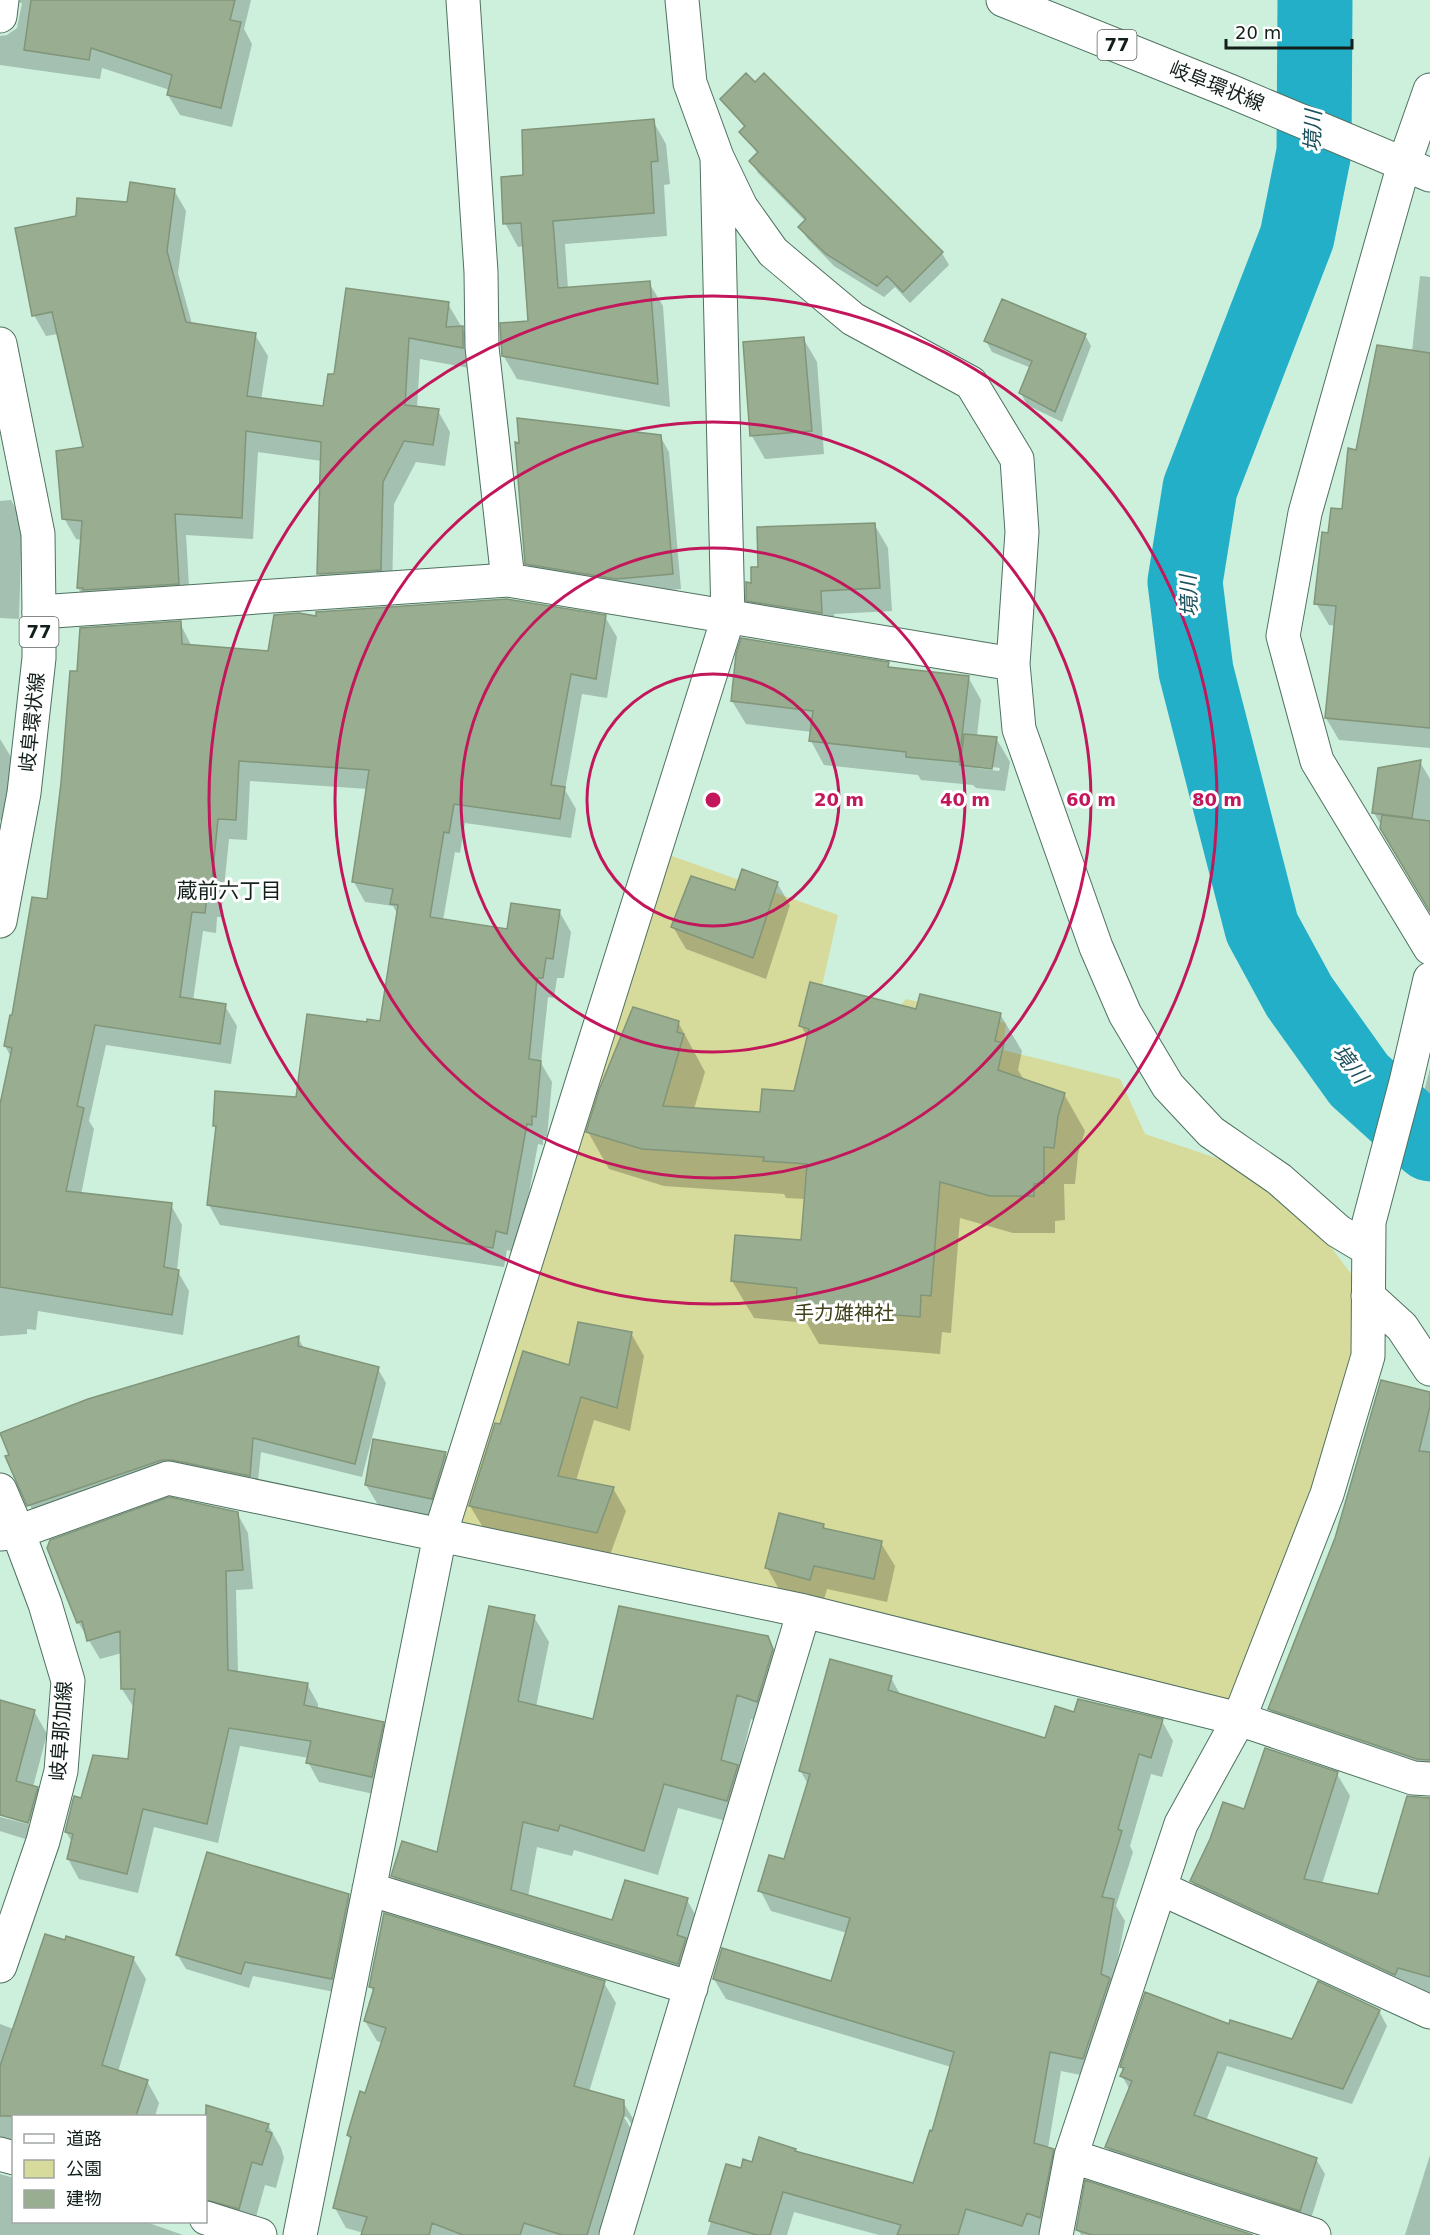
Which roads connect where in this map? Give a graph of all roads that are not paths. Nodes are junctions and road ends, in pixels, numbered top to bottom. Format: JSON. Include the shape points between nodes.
{"nodes":[{"id":1,"x":2,"y":0,"type":"edge"},
{"id":2,"x":463,"y":0,"type":"edge"},
{"id":3,"x":682,"y":0,"type":"edge"},
{"id":4,"x":1003,"y":0,"type":"edge"},
{"id":5,"x":0,"y":16,"type":"edge"},
{"id":6,"x":1430,"y":90,"type":"edge"},
{"id":7,"x":717,"y":157,"type":"junction"},
{"id":8,"x":1406,"y":164,"type":"edge"},
{"id":9,"x":0,"y":344,"type":"edge"},
{"id":10,"x":508,"y":580,"type":"junction"},
{"id":11,"x":39,"y":612,"type":"junction"},
{"id":12,"x":728,"y":618,"type":"junction"},
{"id":13,"x":1013,"y":664,"type":"junction"},
{"id":14,"x":0,"y":921,"type":"edge"},
{"id":15,"x":1430,"y":948,"type":"edge"},
{"id":16,"x":1430,"y":979,"type":"edge"},
{"id":17,"x":1368,"y":1236,"type":"junction"},
{"id":18,"x":1368,"y":1296,"type":"junction"},
{"id":19,"x":1430,"y":1369,"type":"edge"},
{"id":20,"x":0,"y":1490,"type":"edge"},
{"id":21,"x":9,"y":1533,"type":"edge"},
{"id":22,"x":440,"y":1535,"type":"junction"},
{"id":23,"x":804,"y":1611,"type":"junction"},
{"id":24,"x":1239,"y":1719,"type":"junction"},
{"id":25,"x":1430,"y":1779,"type":"edge"},
{"id":26,"x":1160,"y":1888,"type":"junction"},
{"id":27,"x":369,"y":1889,"type":"junction"},
{"id":28,"x":0,"y":1966,"type":"edge"},
{"id":29,"x":691,"y":1988,"type":"junction"},
{"id":30,"x":1430,"y":2012,"type":"edge"},
{"id":31,"x":1071,"y":2156,"type":"junction"},
{"id":32,"x":207,"y":2218,"type":"edge"},
{"id":33,"x":260,"y":2235,"type":"edge"},
{"id":34,"x":300,"y":2235,"type":"edge"},
{"id":35,"x":616,"y":2235,"type":"edge"},
{"id":36,"x":1056,"y":2235,"type":"edge"},
{"id":37,"x":1314,"y":2235,"type":"edge"}],
"edges":[{"from":1,"to":5,"type":"street"},
{"from":2,"to":10,"type":"street","via":[[481,272],[482,347]]},
{"from":3,"to":7,"type":"street","via":[[690,83]]},
{"from":4,"to":8,"type":"street","name":"岐阜環状線","number":"77"},
{"from":6,"to":8,"type":"street"},
{"from":7,"to":12,"type":"street"},
{"from":7,"to":13,"type":"street","via":[[741,207],[773,252],[853,319],[971,383],[1017,459],[1022,531]]},
{"from":8,"to":15,"type":"street","via":[[1305,513],[1283,636],[1317,761]]},
{"from":9,"to":11,"type":"street","name":"岐阜環状線","number":"77","via":[[38,534]]},
{"from":10,"to":11,"type":"street"},
{"from":10,"to":12,"type":"street"},
{"from":11,"to":14,"type":"street","name":"岐阜環状線","number":"77","via":[[39,658],[24,792]]},
{"from":12,"to":13,"type":"street"},
{"from":12,"to":22,"type":"street"},
{"from":13,"to":17,"type":"street","via":[[1019,729],[1096,947],[1125,1014],[1168,1086],[1210,1132],[1279,1179],[1338,1231]]},
{"from":16,"to":17,"type":"street"},
{"from":17,"to":18,"type":"street"},
{"from":18,"to":19,"type":"street","via":[[1402,1328]]},
{"from":18,"to":24,"type":"street","via":[[1368,1356],[1327,1494]]},
{"from":20,"to":21,"type":"street"},
{"from":21,"to":22,"type":"street","via":[[168,1478]]},
{"from":21,"to":28,"type":"street","name":"岐阜那加線","via":[[45,1604],[68,1681],[61,1771],[43,1841]]},
{"from":22,"to":23,"type":"street"},
{"from":22,"to":27,"type":"street"},
{"from":23,"to":24,"type":"street"},
{"from":23,"to":29,"type":"street"},
{"from":24,"to":25,"type":"street","via":[[1413,1778]]},
{"from":24,"to":26,"type":"street","via":[[1181,1824]]},
{"from":26,"to":30,"type":"street"},
{"from":26,"to":31,"type":"street"},
{"from":27,"to":29,"type":"street"},
{"from":27,"to":34,"type":"street"},
{"from":29,"to":35,"type":"street"},
{"from":31,"to":36,"type":"street"},
{"from":31,"to":37,"type":"street"},
{"from":32,"to":33,"type":"street"}]}
